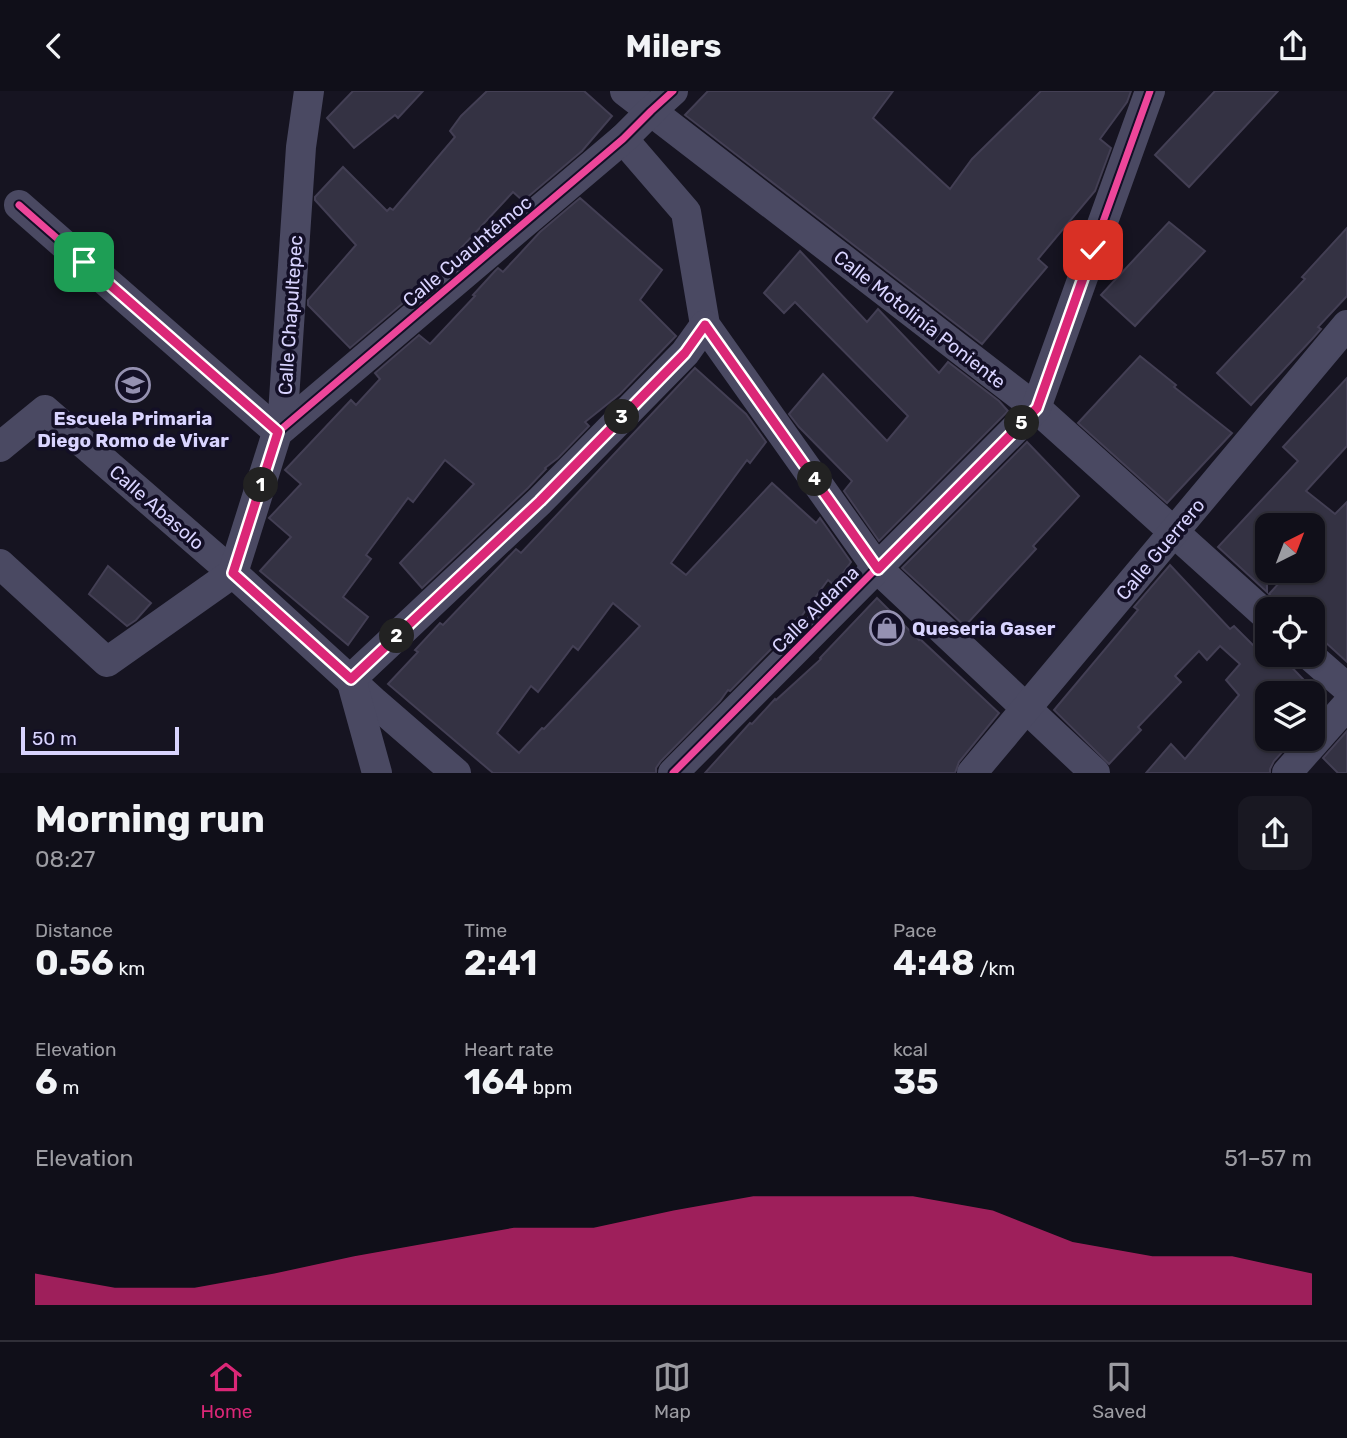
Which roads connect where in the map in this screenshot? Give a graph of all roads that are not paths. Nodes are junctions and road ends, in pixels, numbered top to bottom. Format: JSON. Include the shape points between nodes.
{"nodes":[{"id":1,"x":309,"y":91,"type":"edge"},
{"id":2,"x":625,"y":91,"type":"edge"},
{"id":3,"x":673,"y":91,"type":"edge"},
{"id":4,"x":1150,"y":91,"type":"edge"},
{"id":5,"x":651,"y":111,"type":"junction"},
{"id":6,"x":623,"y":139,"type":"junction"},
{"id":7,"x":19,"y":205,"type":"dead end"},
{"id":8,"x":705,"y":325,"type":"junction"},
{"id":9,"x":1347,"y":325,"type":"edge"},
{"id":10,"x":1037,"y":408,"type":"junction"},
{"id":11,"x":278,"y":432,"type":"junction"},
{"id":12,"x":0,"y":447,"type":"edge"},
{"id":13,"x":1174,"y":532,"type":"junction"},
{"id":14,"x":0,"y":564,"type":"edge"},
{"id":15,"x":878,"y":569,"type":"junction"},
{"id":16,"x":233,"y":573,"type":"junction"},
{"id":17,"x":1255,"y":605,"type":"edge"},
{"id":18,"x":1323,"y":667,"type":"edge"},
{"id":19,"x":351,"y":679,"type":"junction"},
{"id":20,"x":1347,"y":688,"type":"edge"},
{"id":21,"x":1347,"y":705,"type":"edge"},
{"id":22,"x":1027,"y":709,"type":"junction"},
{"id":23,"x":377,"y":773,"type":"edge"},
{"id":24,"x":456,"y":773,"type":"edge"},
{"id":25,"x":673,"y":773,"type":"edge"},
{"id":26,"x":972,"y":773,"type":"edge"},
{"id":27,"x":1095,"y":773,"type":"edge"},
{"id":28,"x":1287,"y":773,"type":"edge"}],
"edges":[{"from":1,"to":11,"type":"street","name":"Calle Chapultepec"},
{"from":2,"to":5,"type":"street","name":"Calle Motolinía Poniente"},
{"from":3,"to":5,"type":"street","name":"Calle Cuauhtémoc"},
{"from":4,"to":10,"type":"street","name":"Calle Aldama"},
{"from":5,"to":6,"type":"street","name":"Calle Cuauhtémoc"},
{"from":5,"to":10,"type":"street","name":"Calle Motolinía Poniente"},
{"from":6,"to":8,"type":"street","via":[[686,212]]},
{"from":6,"to":11,"type":"street","name":"Calle Cuauhtémoc"},
{"from":7,"to":11,"type":"street"},
{"from":8,"to":15,"type":"street"},
{"from":8,"to":19,"type":"street","via":[[685,353],[540,501]]},
{"from":9,"to":13,"type":"street","name":"Calle Guerrero"},
{"from":10,"to":13,"type":"street","name":"Calle Motolinía Poniente"},
{"from":10,"to":15,"type":"street","name":"Calle Aldama"},
{"from":11,"to":16,"type":"street","name":"Calle Chapultepec"},
{"from":12,"to":16,"type":"street","name":"Calle Abasolo","via":[[45,410]]},
{"from":13,"to":17,"type":"street","name":"Calle Motolinía Poniente"},
{"from":13,"to":22,"type":"street","name":"Calle Guerrero"},
{"from":14,"to":16,"type":"street","via":[[107,662]]},
{"from":15,"to":22,"type":"street"},
{"from":15,"to":25,"type":"street","name":"Calle Aldama"},
{"from":16,"to":19,"type":"street","name":"Calle Abasolo"},
{"from":18,"to":20,"type":"street"},
{"from":19,"to":23,"type":"street"},
{"from":19,"to":24,"type":"street","name":"Calle Abasolo"},
{"from":21,"to":28,"type":"street"},
{"from":22,"to":26,"type":"street","name":"Calle Guerrero"},
{"from":22,"to":27,"type":"street"}]}
